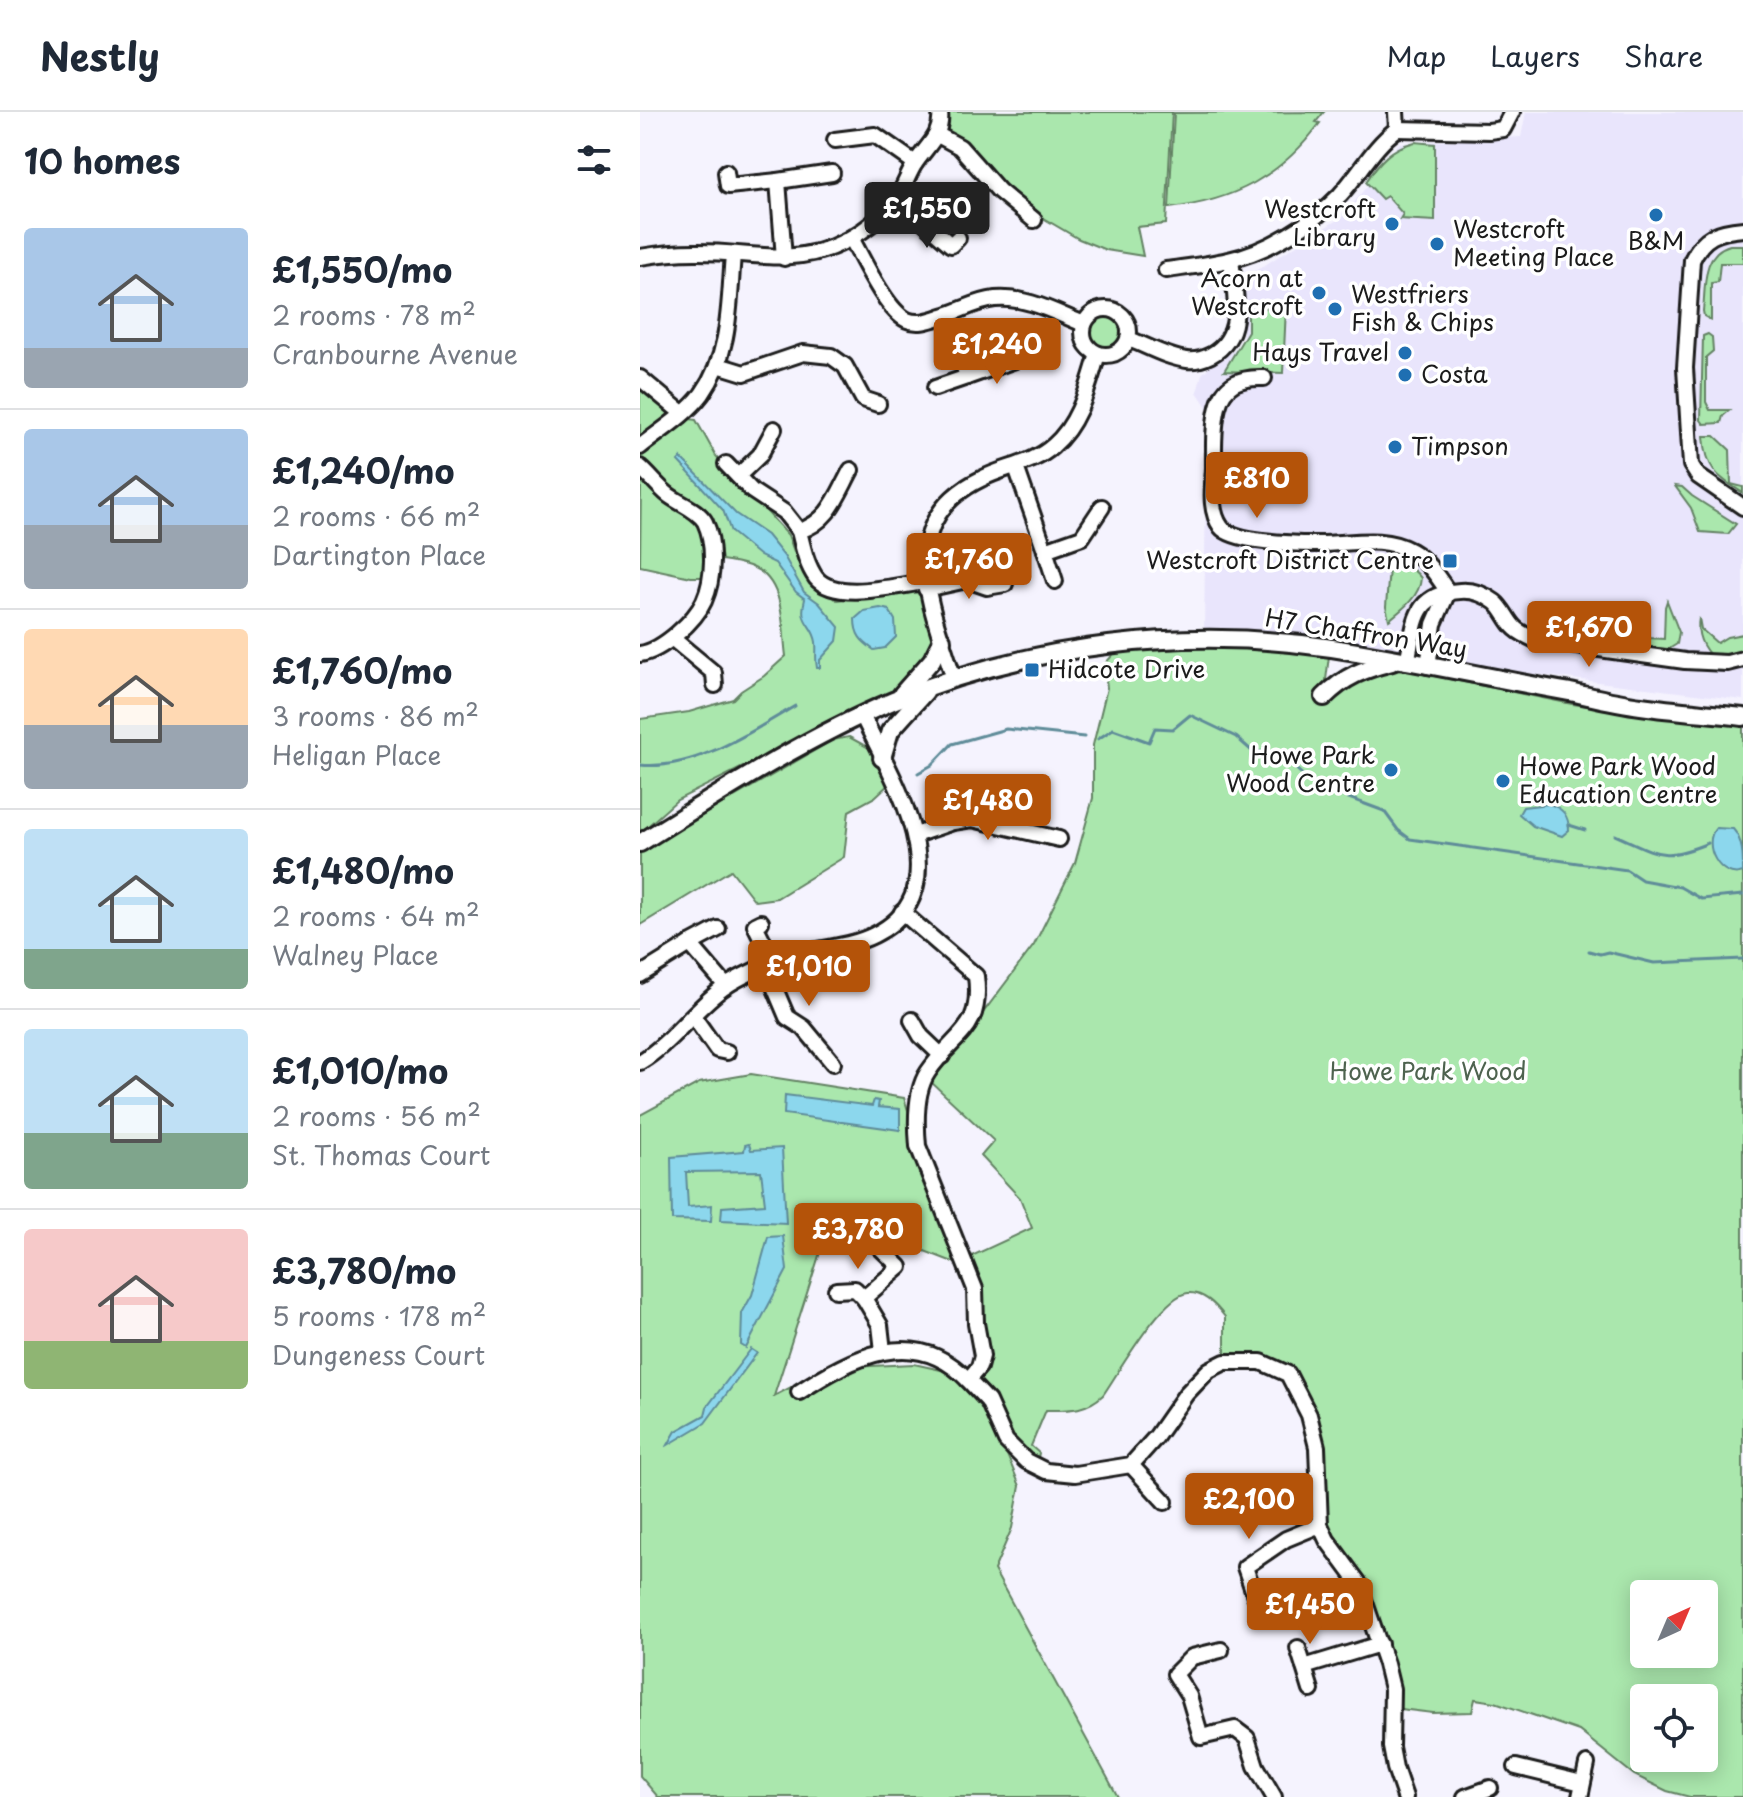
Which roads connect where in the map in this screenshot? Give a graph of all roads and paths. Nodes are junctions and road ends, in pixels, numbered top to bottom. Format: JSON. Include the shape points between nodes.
{"nodes":[{"id":1,"x":940,"y":112,"type":"edge"},
{"id":2,"x":1396,"y":112,"type":"edge"},
{"id":3,"x":1512,"y":112,"type":"edge"},
{"id":4,"x":1397,"y":129,"type":"junction"},
{"id":5,"x":938,"y":135,"type":"junction"},
{"id":6,"x":835,"y":140,"type":"dead end"},
{"id":7,"x":915,"y":163,"type":"junction"},
{"id":8,"x":726,"y":172,"type":"dead end"},
{"id":9,"x":832,"y":173,"type":"dead end"},
{"id":10,"x":778,"y":181,"type":"junction"},
{"id":11,"x":897,"y":199,"type":"junction"},
{"id":12,"x":1034,"y":220,"type":"dead end"},
{"id":13,"x":1743,"y":229,"type":"edge"},
{"id":14,"x":851,"y":238,"type":"junction"},
{"id":15,"x":958,"y":238,"type":"dead end"},
{"id":16,"x":733,"y":254,"type":"junction"},
{"id":17,"x":640,"y":257,"type":"edge"},
{"id":18,"x":784,"y":258,"type":"junction"},
{"id":19,"x":1231,"y":260,"type":"junction"},
{"id":20,"x":1166,"y":270,"type":"dead end"},
{"id":21,"x":948,"y":315,"type":"junction"},
{"id":22,"x":1084,"y":324,"type":"junction"},
{"id":23,"x":1129,"y":339,"type":"junction"},
{"id":24,"x":1098,"y":354,"type":"junction"},
{"id":25,"x":1015,"y":360,"type":"dead end"},
{"id":26,"x":718,"y":365,"type":"junction"},
{"id":27,"x":967,"y":377,"type":"junction"},
{"id":28,"x":640,"y":378,"type":"edge"},
{"id":29,"x":1264,"y":378,"type":"dead end"},
{"id":30,"x":935,"y":388,"type":"dead end"},
{"id":31,"x":866,"y":405,"type":"dead end"},
{"id":32,"x":682,"y":413,"type":"junction"},
{"id":33,"x":774,"y":429,"type":"dead end"},
{"id":34,"x":640,"y":447,"type":"edge"},
{"id":35,"x":726,"y":464,"type":"dead end"},
{"id":36,"x":640,"y":467,"type":"edge"},
{"id":37,"x":1016,"y":467,"type":"junction"},
{"id":38,"x":851,"y":470,"type":"dead end"},
{"id":39,"x":738,"y":476,"type":"junction"},
{"id":40,"x":1102,"y":507,"type":"dead end"},
{"id":41,"x":1743,"y":507,"type":"edge"},
{"id":42,"x":799,"y":531,"type":"junction"},
{"id":43,"x":1045,"y":550,"type":"junction"},
{"id":44,"x":1055,"y":581,"type":"dead end"},
{"id":45,"x":1005,"y":584,"type":"dead end"},
{"id":46,"x":925,"y":585,"type":"junction"},
{"id":47,"x":1448,"y":592,"type":"junction"},
{"id":48,"x":673,"y":639,"type":"junction"},
{"id":49,"x":942,"y":640,"type":"junction"},
{"id":50,"x":640,"y":654,"type":"edge"},
{"id":51,"x":1743,"y":659,"type":"edge"},
{"id":52,"x":1402,"y":661,"type":"junction"},
{"id":53,"x":1428,"y":666,"type":"junction"},
{"id":54,"x":954,"y":679,"type":"junction"},
{"id":55,"x":715,"y":685,"type":"dead end"},
{"id":56,"x":929,"y":688,"type":"junction"},
{"id":57,"x":1324,"y":697,"type":"dead end"},
{"id":58,"x":895,"y":701,"type":"junction"},
{"id":59,"x":862,"y":715,"type":"junction"},
{"id":60,"x":1743,"y":717,"type":"edge"},
{"id":61,"x":882,"y":758,"type":"junction"},
{"id":62,"x":915,"y":835,"type":"junction"},
{"id":63,"x":1059,"y":839,"type":"dead end"},
{"id":64,"x":640,"y":843,"type":"edge"},
{"id":65,"x":902,"y":912,"type":"junction"},
{"id":66,"x":761,"y":922,"type":"dead end"},
{"id":67,"x":718,"y":929,"type":"dead end"},
{"id":68,"x":690,"y":944,"type":"junction"},
{"id":69,"x":769,"y":963,"type":"junction"},
{"id":70,"x":640,"y":975,"type":"edge"},
{"id":71,"x":726,"y":986,"type":"junction"},
{"id":72,"x":693,"y":1016,"type":"junction"},
{"id":73,"x":913,"y":1019,"type":"dead end"},
{"id":74,"x":727,"y":1052,"type":"dead end"},
{"id":75,"x":942,"y":1056,"type":"junction"},
{"id":76,"x":640,"y":1062,"type":"edge"},
{"id":77,"x":833,"y":1063,"type":"dead end"},
{"id":78,"x":868,"y":1236,"type":"dead end"},
{"id":79,"x":836,"y":1290,"type":"dead end"},
{"id":80,"x":864,"y":1298,"type":"junction"},
{"id":81,"x":883,"y":1351,"type":"junction"},
{"id":82,"x":968,"y":1380,"type":"junction"},
{"id":83,"x":799,"y":1392,"type":"dead end"},
{"id":84,"x":1131,"y":1465,"type":"junction"},
{"id":85,"x":1165,"y":1502,"type":"dead end"},
{"id":86,"x":1320,"y":1525,"type":"junction"},
{"id":87,"x":1255,"y":1596,"type":"dead end"},
{"id":88,"x":1380,"y":1644,"type":"junction"},
{"id":89,"x":1298,"y":1648,"type":"dead end"},
{"id":90,"x":1221,"y":1650,"type":"dead end"},
{"id":91,"x":1304,"y":1667,"type":"junction"},
{"id":92,"x":1311,"y":1690,"type":"dead end"},
{"id":93,"x":1587,"y":1764,"type":"dead end"},
{"id":94,"x":1516,"y":1767,"type":"dead end"},
{"id":95,"x":1490,"y":1788,"type":"dead end"},
{"id":96,"x":1581,"y":1790,"type":"edge"},
{"id":97,"x":1274,"y":1797,"type":"edge"},
{"id":98,"x":1405,"y":1797,"type":"edge"},
{"id":99,"x":1465,"y":1797,"type":"edge"}],
"edges":[{"from":1,"to":5,"type":"street"},
{"from":2,"to":4,"type":"street"},
{"from":3,"to":4,"type":"street","via":[[1503,129]]},
{"from":4,"to":19,"type":"street","via":[[1327,207],[1267,245]]},
{"from":5,"to":7,"type":"street"},
{"from":5,"to":12,"type":"street","via":[[973,158],[999,191]]},
{"from":6,"to":7,"type":"street","via":[[875,135]]},
{"from":7,"to":11,"type":"street"},
{"from":8,"to":10,"type":"street","via":[[728,186]]},
{"from":9,"to":10,"type":"street"},
{"from":10,"to":18,"type":"street"},
{"from":11,"to":14,"type":"street","via":[[879,220]]},
{"from":11,"to":15,"type":"street","via":[[951,245]]},
{"from":13,"to":41,"type":"street","via":[[1714,233],[1692,260],[1685,368],[1691,465],[1698,476]]},
{"from":14,"to":18,"type":"street","via":[[814,254]]},
{"from":14,"to":21,"type":"street","via":[[895,311],[922,323]]},
{"from":16,"to":17,"type":"street"},
{"from":16,"to":18,"type":"street"},
{"from":16,"to":26,"type":"street"},
{"from":19,"to":20,"type":"street"},
{"from":19,"to":23,"type":"street","via":[[1235,331],[1223,348],[1188,360]]},
{"from":21,"to":22,"type":"street","via":[[997,298],[1021,300]]},
{"from":21,"to":27,"type":"street"},
{"from":22,"to":23,"type":"street","via":[[1098,310],[1117,311],[1127,320]]},
{"from":22,"to":24,"type":"street","via":[[1085,341]]},
{"from":23,"to":24,"type":"street","via":[[1120,351]]},
{"from":24,"to":37,"type":"street","via":[[1074,422],[1054,446]]},
{"from":25,"to":27,"type":"street"},
{"from":26,"to":31,"type":"street","via":[[744,373],[803,353],[831,356],[845,366]]},
{"from":26,"to":32,"type":"street","via":[[701,395]]},
{"from":27,"to":30,"type":"street"},
{"from":28,"to":32,"type":"street"},
{"from":29,"to":47,"type":"street","via":[[1247,377],[1221,395],[1213,510],[1222,529],[1237,537],[1317,545],[1391,544],[1428,565]]},
{"from":32,"to":34,"type":"street"},
{"from":33,"to":39,"type":"street","via":[[760,455]]},
{"from":35,"to":39,"type":"street"},
{"from":36,"to":48,"type":"street","via":[[668,495],[703,518],[712,539],[704,601]]},
{"from":37,"to":43,"type":"street"},
{"from":37,"to":46,"type":"street","via":[[983,477],[950,501],[936,519],[923,565]]},
{"from":38,"to":42,"type":"street","via":[[828,514]]},
{"from":39,"to":42,"type":"street","via":[[784,512]]},
{"from":40,"to":43,"type":"street","via":[[1082,537]]},
{"from":42,"to":46,"type":"street","via":[[807,563],[818,580],[841,592]]},
{"from":43,"to":44,"type":"street"},
{"from":45,"to":46,"type":"street","via":[[987,587],[967,580]]},
{"from":46,"to":49,"type":"street"},
{"from":47,"to":51,"type":"street","via":[[1474,590],[1496,603],[1516,630],[1535,640],[1685,661]]},
{"from":47,"to":52,"type":"street","via":[[1424,604]]},
{"from":47,"to":53,"type":"street","via":[[1434,624]]},
{"from":48,"to":50,"type":"street"},
{"from":48,"to":55,"type":"street","via":[[714,673]]},
{"from":49,"to":54,"type":"street"},
{"from":49,"to":58,"type":"street","via":[[932,660]]},
{"from":52,"to":53,"type":"street","name":"H7 Chaffron Way"},
{"from":52,"to":54,"type":"street","name":"H7 Chaffron Way","via":[[1330,648],[1180,639],[1084,649]]},
{"from":52,"to":57,"type":"street","via":[[1357,671]]},
{"from":53,"to":60,"type":"street","name":"H7 Chaffron Way","via":[[1639,706]]},
{"from":54,"to":56,"type":"street","name":"H7 Chaffron Way"},
{"from":56,"to":58,"type":"street","name":"H7 Chaffron Way"},
{"from":56,"to":61,"type":"street","via":[[890,731]]},
{"from":58,"to":59,"type":"street","name":"H7 Chaffron Way"},
{"from":59,"to":61,"type":"street"},
{"from":59,"to":64,"type":"street","name":"H7 Chaffron Way","via":[[736,783]]},
{"from":61,"to":62,"type":"street"},
{"from":62,"to":63,"type":"street","via":[[972,819]]},
{"from":62,"to":65,"type":"street","via":[[920,862],[916,890]]},
{"from":65,"to":69,"type":"street","via":[[874,935]]},
{"from":65,"to":75,"type":"street","via":[[976,976],[975,1018]]},
{"from":66,"to":69,"type":"street","via":[[755,925]]},
{"from":67,"to":68,"type":"street"},
{"from":68,"to":70,"type":"street"},
{"from":68,"to":71,"type":"street"},
{"from":69,"to":71,"type":"street"},
{"from":69,"to":77,"type":"street","via":[[787,1017],[804,1028]]},
{"from":71,"to":72,"type":"street"},
{"from":72,"to":74,"type":"street","via":[[717,1050]]},
{"from":72,"to":76,"type":"street"},
{"from":73,"to":75,"type":"street","via":[[921,1036]]},
{"from":75,"to":82,"type":"street","via":[[920,1092],[917,1137],[975,1289],[982,1356]]},
{"from":78,"to":80,"type":"street","via":[[900,1267]]},
{"from":79,"to":80,"type":"street","via":[[855,1289]]},
{"from":80,"to":81,"type":"street","via":[[880,1325]]},
{"from":81,"to":82,"type":"street","via":[[926,1351]]},
{"from":81,"to":83,"type":"street","via":[[834,1370]]},
{"from":82,"to":84,"type":"street","via":[[988,1401],[1006,1441],[1036,1466],[1075,1474]]},
{"from":84,"to":85,"type":"street"},
{"from":84,"to":86,"type":"street","via":[[1209,1370],[1225,1362],[1261,1362],[1288,1374],[1309,1415],[1317,1447]]},
{"from":86,"to":87,"type":"street","via":[[1286,1539],[1245,1567]]},
{"from":86,"to":88,"type":"street","via":[[1358,1582]]},
{"from":88,"to":91,"type":"street"},
{"from":88,"to":98,"type":"street","via":[[1392,1689],[1391,1747]]},
{"from":89,"to":91,"type":"street"},
{"from":90,"to":97,"type":"street","via":[[1192,1657],[1175,1674],[1189,1696],[1201,1737],[1235,1729],[1247,1738]]},
{"from":91,"to":92,"type":"street"},
{"from":93,"to":96,"type":"street"},
{"from":94,"to":96,"type":"street"},
{"from":95,"to":99,"type":"street"}]}
